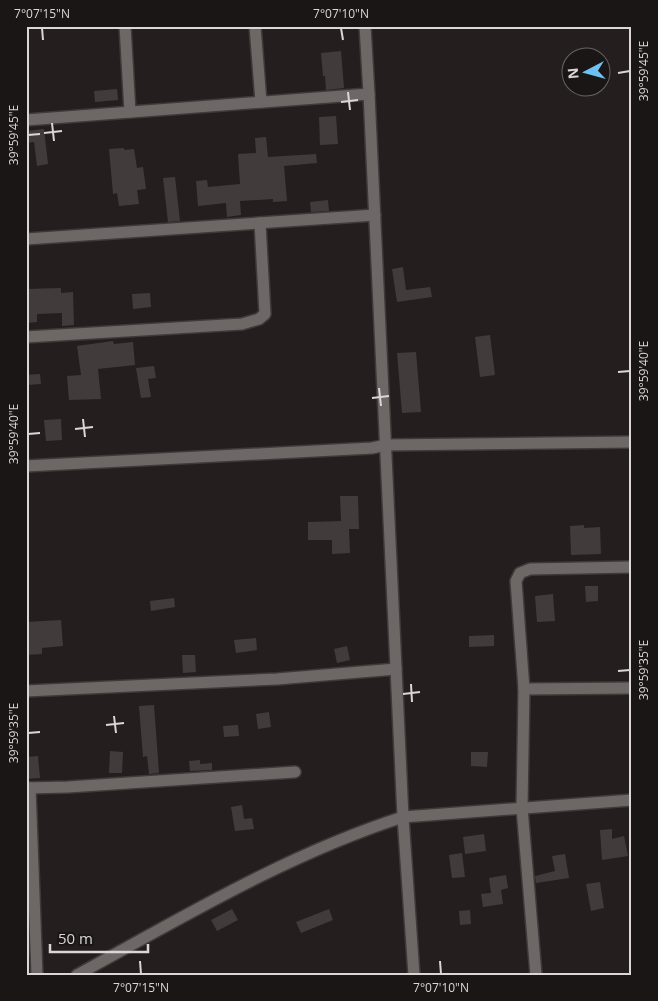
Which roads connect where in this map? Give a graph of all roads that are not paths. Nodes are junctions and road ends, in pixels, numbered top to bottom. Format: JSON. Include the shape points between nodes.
{"nodes":[{"id":1,"x":125,"y":26,"type":"edge"},
{"id":2,"x":255,"y":26,"type":"edge"},
{"id":3,"x":365,"y":26,"type":"edge"},
{"id":4,"x":369,"y":94,"type":"junction"},
{"id":5,"x":261,"y":102,"type":"junction"},
{"id":6,"x":130,"y":112,"type":"junction"},
{"id":7,"x":26,"y":120,"type":"edge"},
{"id":8,"x":375,"y":215,"type":"junction"},
{"id":9,"x":260,"y":223,"type":"junction"},
{"id":10,"x":26,"y":239,"type":"edge"},
{"id":11,"x":26,"y":337,"type":"edge"},
{"id":12,"x":632,"y":442,"type":"edge"},
{"id":13,"x":386,"y":445,"type":"junction"},
{"id":14,"x":26,"y":466,"type":"edge"},
{"id":15,"x":632,"y":567,"type":"edge"},
{"id":16,"x":396,"y":669,"type":"junction"},
{"id":17,"x":632,"y":688,"type":"edge"},
{"id":18,"x":524,"y":689,"type":"junction"},
{"id":19,"x":26,"y":691,"type":"edge"},
{"id":20,"x":295,"y":772,"type":"dead end"},
{"id":21,"x":28,"y":788,"type":"edge"},
{"id":22,"x":632,"y":800,"type":"edge"},
{"id":23,"x":522,"y":808,"type":"junction"},
{"id":24,"x":403,"y":817,"type":"junction"},
{"id":25,"x":37,"y":975,"type":"edge"},
{"id":26,"x":77,"y":975,"type":"edge"},
{"id":27,"x":414,"y":975,"type":"edge"},
{"id":28,"x":536,"y":975,"type":"edge"}],
"edges":[{"from":1,"to":6,"type":"street"},
{"from":2,"to":5,"type":"street"},
{"from":3,"to":4,"type":"street"},
{"from":4,"to":5,"type":"street"},
{"from":4,"to":8,"type":"street"},
{"from":5,"to":6,"type":"street"},
{"from":6,"to":7,"type":"street"},
{"from":8,"to":9,"type":"street"},
{"from":8,"to":13,"type":"street"},
{"from":9,"to":10,"type":"street"},
{"from":9,"to":11,"type":"street","via":[[265,314],[259,319],[242,324]]},
{"from":12,"to":13,"type":"street"},
{"from":13,"to":14,"type":"street"},
{"from":13,"to":16,"type":"street"},
{"from":15,"to":18,"type":"street","via":[[530,569],[520,573],[516,581]]},
{"from":16,"to":19,"type":"street","via":[[277,679]]},
{"from":16,"to":24,"type":"street"},
{"from":17,"to":18,"type":"street"},
{"from":18,"to":23,"type":"street"},
{"from":20,"to":21,"type":"street"},
{"from":21,"to":25,"type":"street"},
{"from":22,"to":23,"type":"street"},
{"from":23,"to":24,"type":"street"},
{"from":23,"to":28,"type":"street"},
{"from":24,"to":26,"type":"street","via":[[258,876]]},
{"from":24,"to":27,"type":"street"}]}
